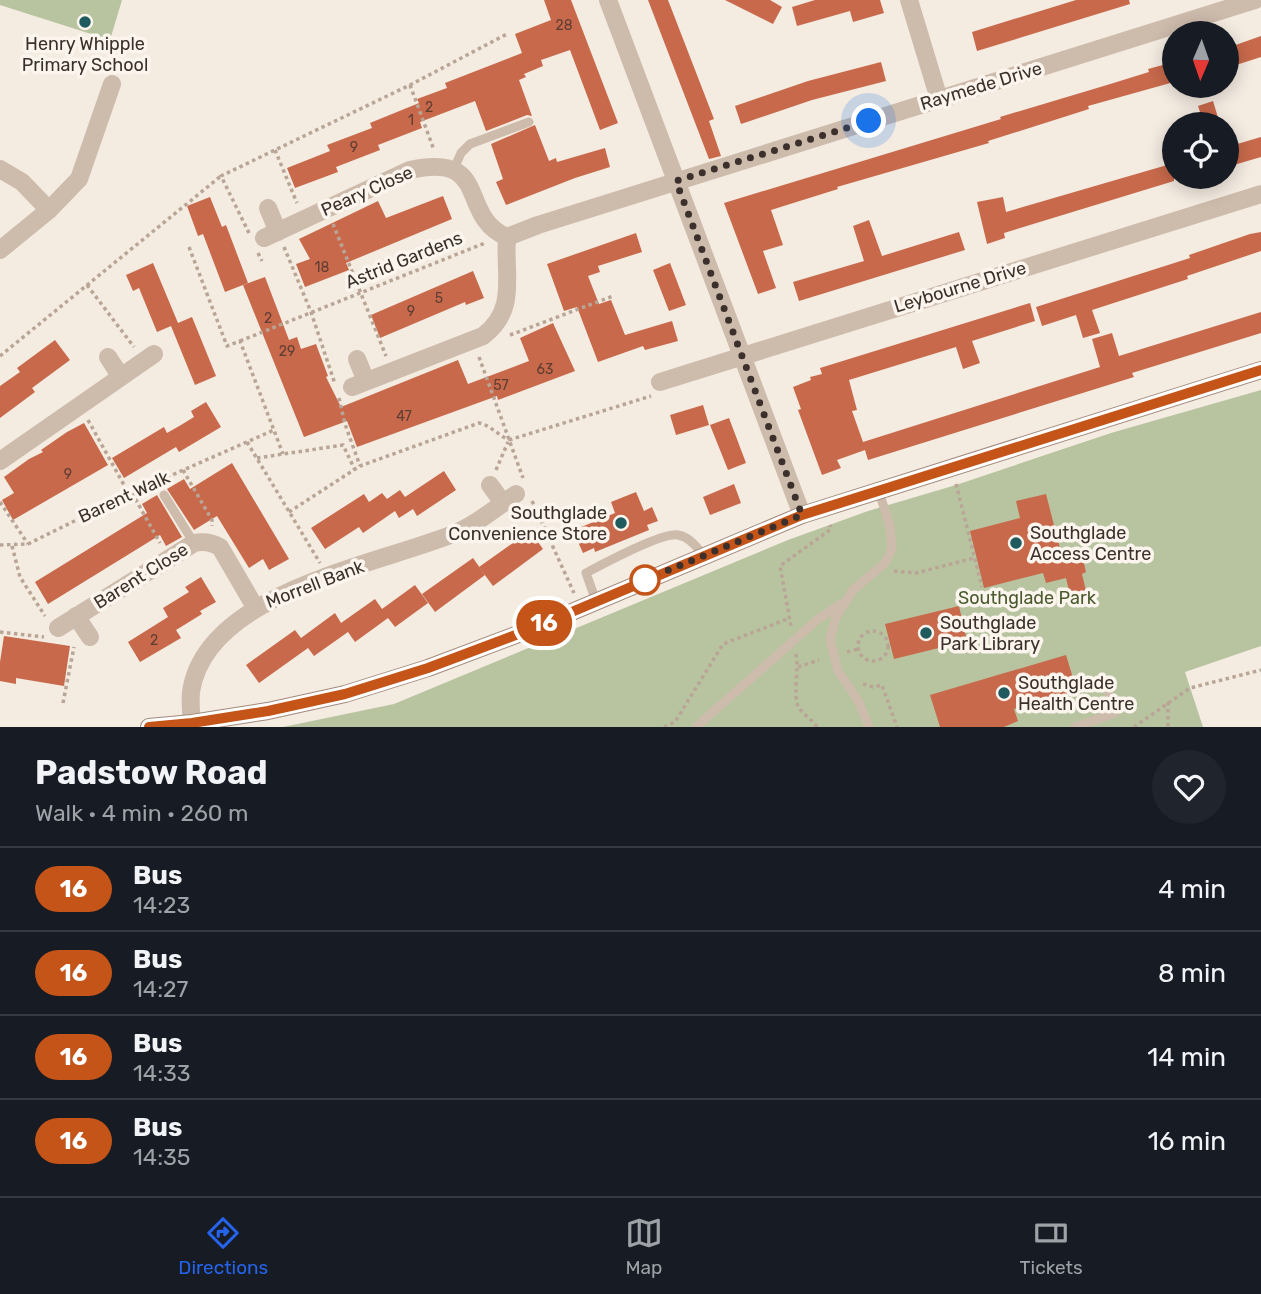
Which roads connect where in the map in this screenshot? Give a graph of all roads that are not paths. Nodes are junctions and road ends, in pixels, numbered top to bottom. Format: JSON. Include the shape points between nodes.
{"nodes":[{"id":1,"x":608,"y":0,"type":"edge"},
{"id":2,"x":909,"y":0,"type":"edge"},
{"id":3,"x":1255,"y":0,"type":"edge"},
{"id":4,"x":112,"y":84,"type":"dead end"},
{"id":5,"x":939,"y":99,"type":"junction"},
{"id":6,"x":529,"y":122,"type":"dead end"},
{"id":7,"x":0,"y":169,"type":"edge"},
{"id":8,"x":454,"y":169,"type":"junction"},
{"id":9,"x":676,"y":181,"type":"junction"},
{"id":10,"x":1261,"y":194,"type":"edge"},
{"id":11,"x":268,"y":208,"type":"dead end"},
{"id":12,"x":49,"y":210,"type":"junction"},
{"id":13,"x":507,"y":237,"type":"junction"},
{"id":14,"x":0,"y":250,"type":"edge"},
{"id":15,"x":742,"y":356,"type":"junction"},
{"id":16,"x":108,"y":357,"type":"dead end"},
{"id":17,"x":149,"y":357,"type":"road end"},
{"id":18,"x":357,"y":359,"type":"dead end"},
{"id":19,"x":1261,"y":370,"type":"edge"},
{"id":20,"x":121,"y":377,"type":"junction"},
{"id":21,"x":660,"y":382,"type":"road end"},
{"id":22,"x":0,"y":461,"type":"edge"},
{"id":23,"x":490,"y":485,"type":"road end"},
{"id":24,"x":878,"y":492,"type":"junction"},
{"id":25,"x":164,"y":495,"type":"dead end"},
{"id":26,"x":802,"y":515,"type":"junction"},
{"id":27,"x":194,"y":543,"type":"junction"},
{"id":28,"x":704,"y":555,"type":"junction"},
{"id":29,"x":596,"y":601,"type":"junction"},
{"id":30,"x":846,"y":601,"type":"junction"},
{"id":31,"x":255,"y":607,"type":"junction"},
{"id":32,"x":76,"y":616,"type":"junction"},
{"id":33,"x":51,"y":633,"type":"road end"},
{"id":34,"x":82,"y":639,"type":"road end"},
{"id":35,"x":1108,"y":691,"type":"dead end"},
{"id":36,"x":192,"y":723,"type":"junction"},
{"id":37,"x":149,"y":727,"type":"edge"},
{"id":38,"x":696,"y":727,"type":"edge"},
{"id":39,"x":869,"y":727,"type":"edge"},
{"id":40,"x":1075,"y":727,"type":"edge"}],
"edges":[{"from":1,"to":9,"type":"street"},
{"from":2,"to":5,"type":"street"},
{"from":3,"to":5,"type":"street","name":"Raymede Drive"},
{"from":4,"to":12,"type":"street","via":[[79,178]]},
{"from":5,"to":9,"type":"street","name":"Raymede Drive"},
{"from":6,"to":8,"type":"lane","via":[[470,144]]},
{"from":7,"to":12,"type":"street","via":[[22,182]]},
{"from":8,"to":11,"type":"street","name":"Peary Close","via":[[410,170],[271,235]]},
{"from":8,"to":13,"type":"street","via":[[465,179],[491,228]]},
{"from":9,"to":13,"type":"street","name":"Raymede Drive"},
{"from":9,"to":15,"type":"street"},
{"from":10,"to":15,"type":"street","name":"Leybourne Drive"},
{"from":12,"to":14,"type":"street"},
{"from":13,"to":18,"type":"street","via":[[506,304],[501,318],[483,336],[359,384]]},
{"from":15,"to":21,"type":"street","name":"Leybourne Drive"},
{"from":15,"to":26,"type":"street"},
{"from":16,"to":20,"type":"street"},
{"from":17,"to":20,"type":"street"},
{"from":19,"to":24,"type":"street"},
{"from":20,"to":22,"type":"street"},
{"from":23,"to":31,"type":"street","name":"Morrell Bank","via":[[509,499],[457,532],[295,588]]},
{"from":24,"to":26,"type":"street"},
{"from":24,"to":30,"type":"lane","via":[[890,526],[892,549],[885,563]]},
{"from":25,"to":27,"type":"lane"},
{"from":26,"to":28,"type":"street"},
{"from":27,"to":31,"type":"street","name":"Barent Close","via":[[213,542],[220,547]]},
{"from":27,"to":32,"type":"street","name":"Barent Close"},
{"from":28,"to":29,"type":"street"},
{"from":28,"to":29,"type":"lane","via":[[689,539],[676,534],[645,544],[586,573]]},
{"from":29,"to":36,"type":"street","via":[[480,650],[345,694]]},
{"from":30,"to":38,"type":"lane","via":[[817,620]]},
{"from":30,"to":39,"type":"lane","via":[[832,628],[833,656]]},
{"from":31,"to":36,"type":"street","name":"Morrell Bank","via":[[214,643],[200,664],[191,689]]},
{"from":32,"to":33,"type":"street","name":"Barent Close"},
{"from":32,"to":34,"type":"street","name":"Barent Close"},
{"from":35,"to":40,"type":"lane","via":[[1115,713]]},
{"from":36,"to":37,"type":"street"}]}
